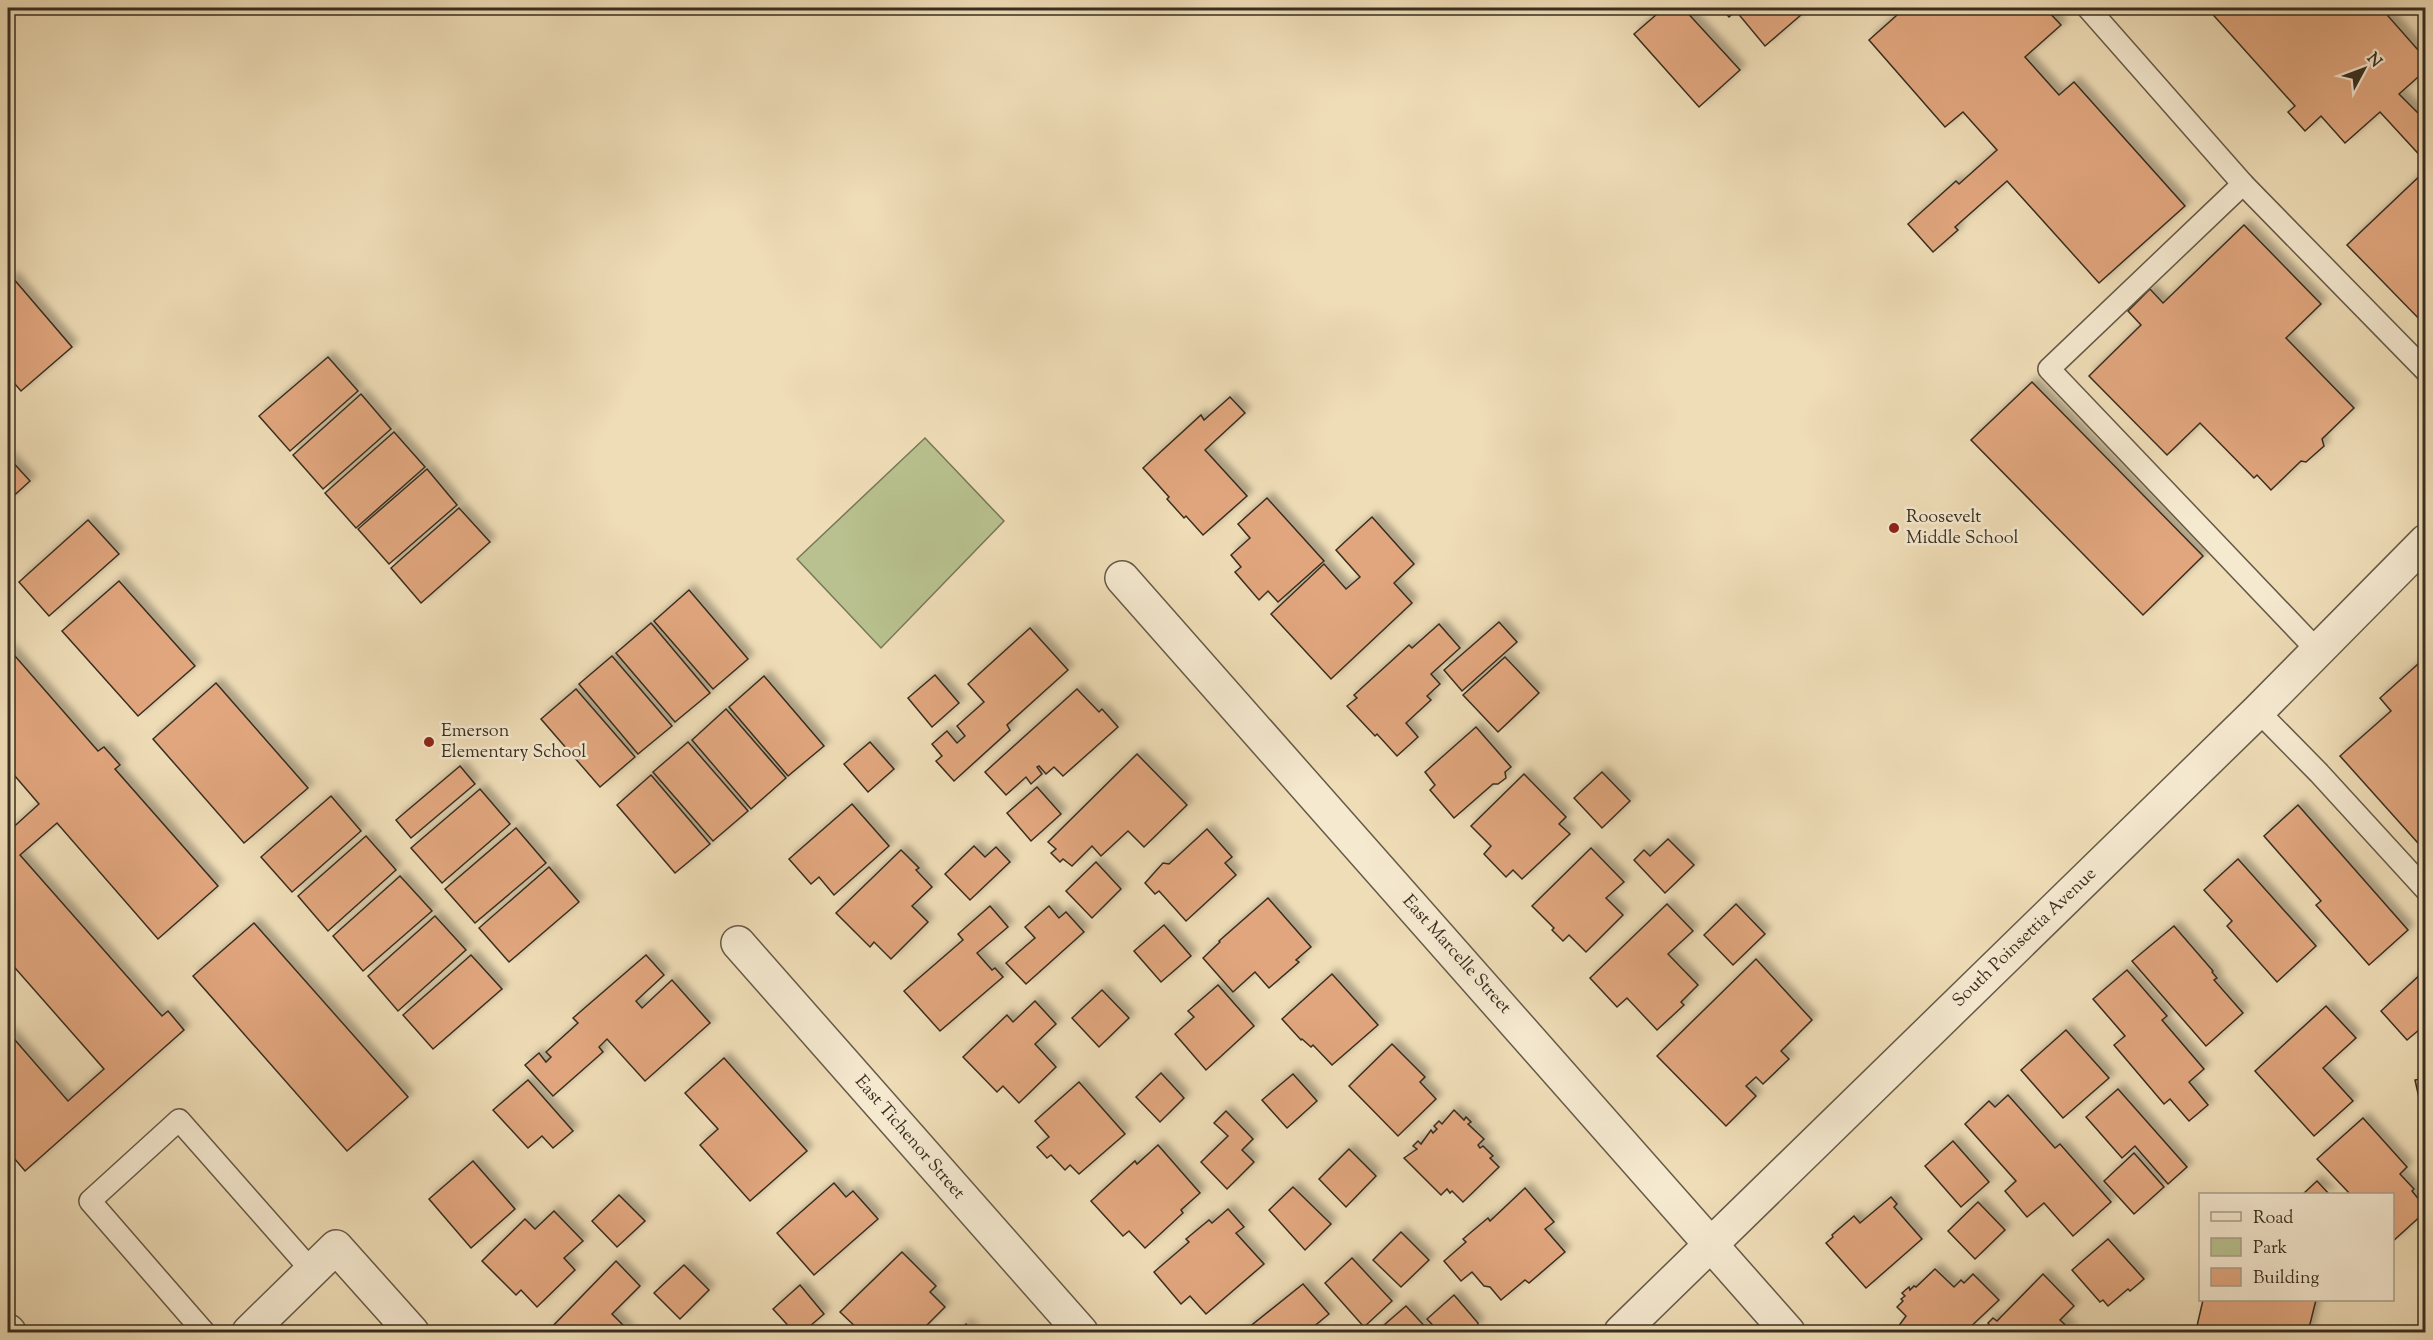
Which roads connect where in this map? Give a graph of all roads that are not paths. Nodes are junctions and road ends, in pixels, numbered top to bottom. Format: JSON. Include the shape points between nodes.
{"nodes":[{"id":1,"x":2088,"y":8,"type":"edge"},
{"id":2,"x":2243,"y":184,"type":"junction"},
{"id":3,"x":2426,"y":371,"type":"edge"},
{"id":4,"x":2426,"y":542,"type":"edge"},
{"id":5,"x":1122,"y":578,"type":"dead end"},
{"id":6,"x":2317,"y":650,"type":"junction"},
{"id":7,"x":2258,"y":711,"type":"junction"},
{"id":8,"x":2426,"y":890,"type":"edge"},
{"id":9,"x":738,"y":943,"type":"dead end"},
{"id":10,"x":1712,"y":1244,"type":"junction"},
{"id":11,"x":312,"y":1271,"type":"junction"},
{"id":12,"x":204,"y":1332,"type":"edge"},
{"id":13,"x":249,"y":1332,"type":"edge"},
{"id":14,"x":412,"y":1332,"type":"edge"},
{"id":15,"x":1081,"y":1332,"type":"edge"},
{"id":16,"x":1621,"y":1332,"type":"edge"},
{"id":17,"x":1788,"y":1332,"type":"edge"}],
"edges":[{"from":1,"to":2,"type":"lane"},
{"from":2,"to":3,"type":"lane"},
{"from":2,"to":6,"type":"lane","via":[[2049,369]]},
{"from":4,"to":6,"type":"street","name":"South Poinsettia Avenue"},
{"from":5,"to":10,"type":"street","name":"East Marcelle Street"},
{"from":6,"to":7,"type":"street","name":"South Poinsettia Avenue"},
{"from":7,"to":8,"type":"lane"},
{"from":7,"to":10,"type":"street","name":"South Poinsettia Avenue"},
{"from":9,"to":15,"type":"street","name":"East Tichenor Street"},
{"from":10,"to":16,"type":"street","name":"South Poinsettia Avenue"},
{"from":10,"to":17,"type":"street","name":"East Marcelle Street"},
{"from":11,"to":12,"type":"lane","via":[[178,1120],[90,1201]]},
{"from":11,"to":13,"type":"street"},
{"from":11,"to":14,"type":"street","via":[[336,1247]]}]}
